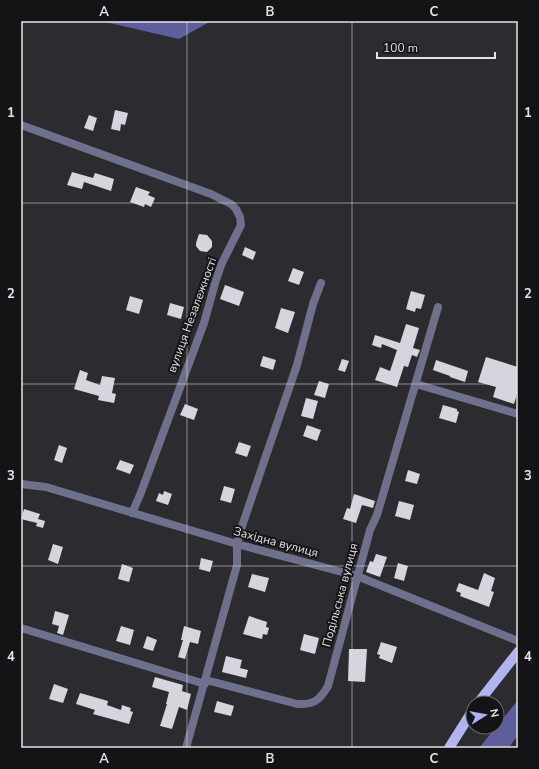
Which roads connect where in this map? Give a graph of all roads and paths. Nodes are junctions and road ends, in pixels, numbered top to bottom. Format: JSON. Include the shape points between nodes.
{"nodes":[{"id":1,"x":21,"y":126,"type":"edge"},
{"id":2,"x":321,"y":283,"type":"dead end"},
{"id":3,"x":438,"y":307,"type":"dead end"},
{"id":4,"x":416,"y":384,"type":"junction"},
{"id":5,"x":518,"y":414,"type":"edge"},
{"id":6,"x":21,"y":484,"type":"edge"},
{"id":7,"x":132,"y":513,"type":"junction"},
{"id":8,"x":237,"y":544,"type":"junction"},
{"id":9,"x":357,"y":576,"type":"junction"},
{"id":10,"x":21,"y":628,"type":"edge"},
{"id":11,"x":518,"y":642,"type":"edge"},
{"id":12,"x":518,"y":652,"type":"edge"},
{"id":13,"x":205,"y":682,"type":"junction"},
{"id":14,"x":484,"y":695,"type":"edge"},
{"id":15,"x":465,"y":723,"type":"edge"},
{"id":16,"x":186,"y":748,"type":"edge"},
{"id":17,"x":449,"y":748,"type":"edge"}],
"edges":[{"from":1,"to":7,"type":"street","name":"вулиця Незалежності","via":[[211,194],[231,204],[240,216],[241,225],[222,263],[204,323]]},
{"from":2,"to":8,"type":"street","via":[[297,365]]},
{"from":3,"to":4,"type":"street","name":"Подільська вулиця"},
{"from":4,"to":5,"type":"street"},
{"from":4,"to":9,"type":"street","name":"Подільська вулиця"},
{"from":6,"to":7,"type":"street","name":"Західна вулиця","via":[[46,487]]},
{"from":7,"to":8,"type":"street","name":"Західна вулиця"},
{"from":8,"to":9,"type":"street","name":"Західна вулиця"},
{"from":8,"to":13,"type":"street","via":[[237,565]]},
{"from":9,"to":11,"type":"street","name":"Західна вулиця"},
{"from":9,"to":13,"type":"street","name":"Подільська вулиця","via":[[328,686],[320,698],[314,702],[297,704]]},
{"from":10,"to":13,"type":"street","name":"Подільська вулиця"},
{"from":12,"to":14,"type":"main road"},
{"from":13,"to":16,"type":"street"},
{"from":15,"to":17,"type":"main road"}]}
